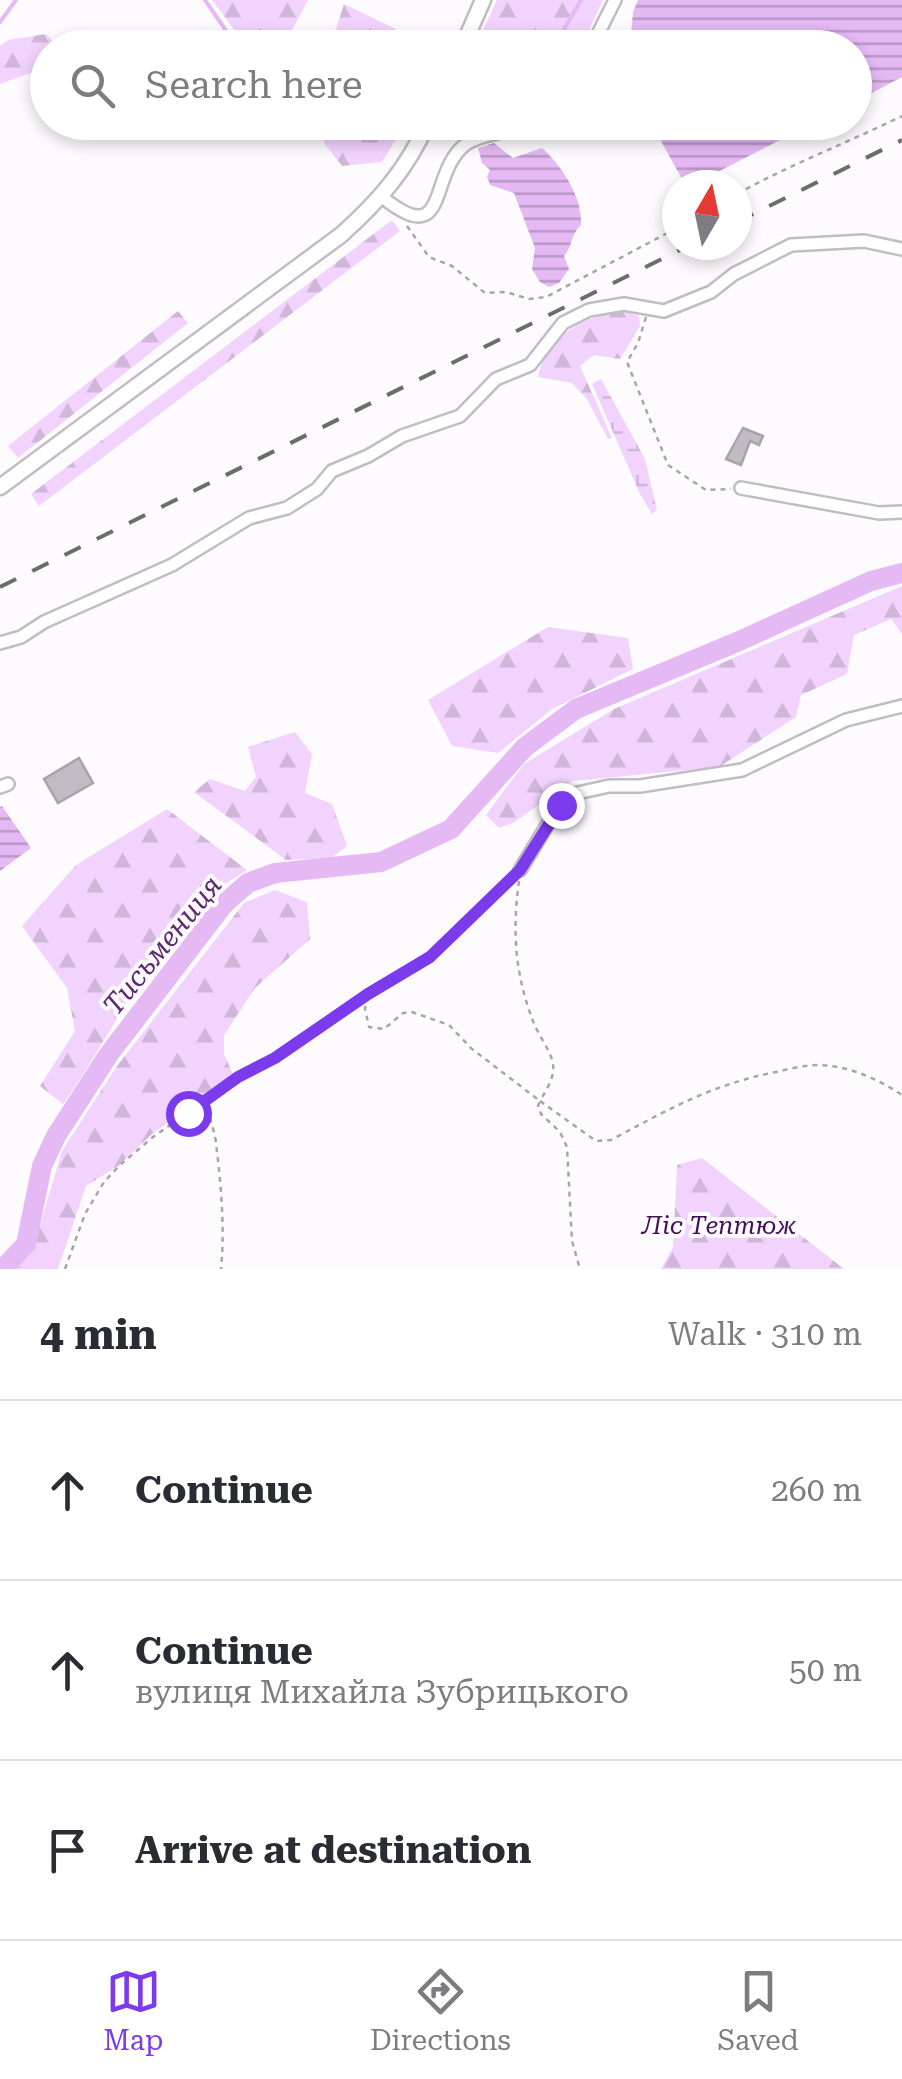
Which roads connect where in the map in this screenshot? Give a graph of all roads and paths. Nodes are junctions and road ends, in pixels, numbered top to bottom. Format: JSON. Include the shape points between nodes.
{"nodes":[{"id":1,"x":483,"y":0,"type":"edge"},
{"id":2,"x":615,"y":0,"type":"edge"},
{"id":3,"x":470,"y":30,"type":"edge"},
{"id":4,"x":600,"y":30,"type":"edge"},
{"id":5,"x":902,"y":116,"type":"edge"},
{"id":6,"x":872,"y":131,"type":"edge"},
{"id":7,"x":420,"y":140,"type":"edge"},
{"id":8,"x":473,"y":140,"type":"edge"},
{"id":9,"x":850,"y":140,"type":"edge"},
{"id":10,"x":752,"y":186,"type":"edge"},
{"id":11,"x":382,"y":198,"type":"junction"},
{"id":12,"x":404,"y":215,"type":"junction"},
{"id":13,"x":662,"y":236,"type":"edge"},
{"id":14,"x":902,"y":249,"type":"edge"},
{"id":15,"x":648,"y":310,"type":"junction"},
{"id":16,"x":0,"y":487,"type":"edge"},
{"id":17,"x":741,"y":488,"type":"joint"},
{"id":18,"x":902,"y":512,"type":"edge"},
{"id":19,"x":0,"y":643,"type":"edge"},
{"id":20,"x":902,"y":706,"type":"edge"},
{"id":21,"x":520,"y":870,"type":"junction"},
{"id":22,"x":368,"y":994,"type":"junction"},
{"id":23,"x":902,"y":1095,"type":"edge"},
{"id":24,"x":211,"y":1096,"type":"junction"},
{"id":25,"x":540,"y":1102,"type":"junction"},
{"id":26,"x":65,"y":1269,"type":"edge"},
{"id":27,"x":221,"y":1269,"type":"edge"},
{"id":28,"x":580,"y":1269,"type":"edge"}],
"edges":[{"from":1,"to":3,"type":"main road"},
{"from":2,"to":4,"type":"street"},
{"from":5,"to":6,"type":"path"},
{"from":7,"to":11,"type":"main road"},
{"from":8,"to":12,"type":"street","via":[[452,156],[430,214]]},
{"from":9,"to":10,"type":"path"},
{"from":11,"to":12,"type":"street"},
{"from":11,"to":16,"type":"main road","via":[[341,236]]},
{"from":12,"to":13,"type":"path","via":[[429,257],[484,292],[529,299],[546,297]]},
{"from":14,"to":15,"type":"street","via":[[864,241],[791,245],[712,292],[664,311]]},
{"from":15,"to":17,"type":"path","via":[[627,362],[668,464],[706,490]]},
{"from":15,"to":19,"type":"street","via":[[608,305],[562,323],[530,365],[496,379],[460,416],[402,436],[332,471],[287,508],[249,518],[172,565]]},
{"from":17,"to":18,"type":"street"},
{"from":20,"to":21,"type":"street","via":[[846,720],[742,770],[573,794]]},
{"from":21,"to":22,"type":"path","via":[[430,957]]},
{"from":21,"to":25,"type":"path","via":[[518,973],[553,1069]]},
{"from":22,"to":24,"type":"path"},
{"from":22,"to":25,"type":"path","via":[[369,1027],[384,1029],[412,1012],[449,1025]]},
{"from":23,"to":25,"type":"path","via":[[844,1068],[795,1068],[728,1082],[602,1142]]},
{"from":24,"to":26,"type":"path","via":[[104,1182]]},
{"from":24,"to":27,"type":"path","via":[[224,1218]]},
{"from":25,"to":28,"type":"path","via":[[541,1114],[567,1147]]}]}
